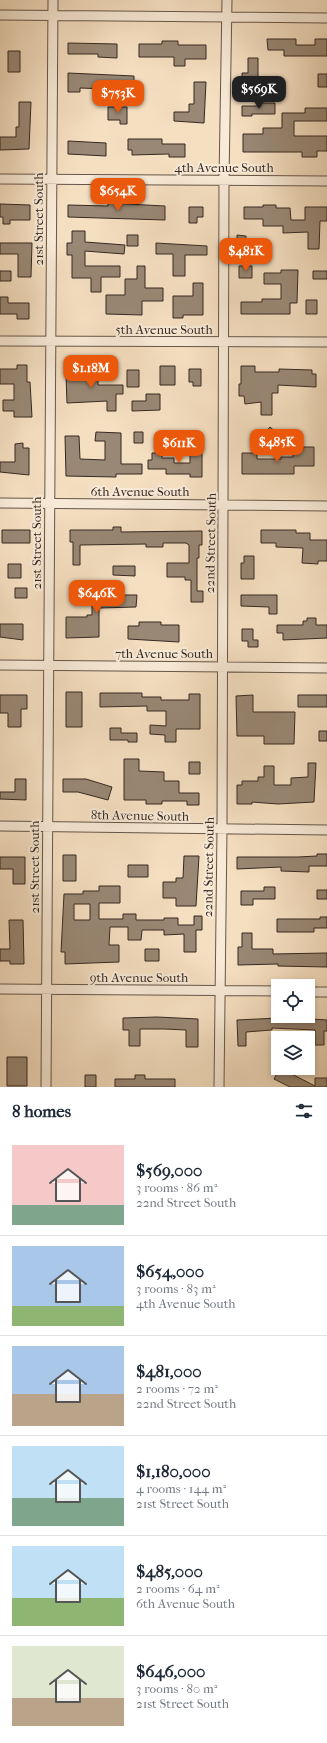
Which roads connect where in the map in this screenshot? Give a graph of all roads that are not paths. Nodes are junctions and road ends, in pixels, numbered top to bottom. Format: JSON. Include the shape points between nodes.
{"nodes":[{"id":1,"x":53,"y":0,"type":"edge"},
{"id":2,"x":227,"y":0,"type":"edge"},
{"id":3,"x":0,"y":16,"type":"edge"},
{"id":4,"x":53,"y":16,"type":"junction"},
{"id":5,"x":227,"y":17,"type":"junction"},
{"id":6,"x":327,"y":18,"type":"edge"},
{"id":7,"x":0,"y":179,"type":"edge"},
{"id":8,"x":51,"y":180,"type":"junction"},
{"id":9,"x":224,"y":180,"type":"junction"},
{"id":10,"x":327,"y":181,"type":"edge"},
{"id":11,"x":0,"y":341,"type":"edge"},
{"id":12,"x":50,"y":341,"type":"junction"},
{"id":13,"x":224,"y":342,"type":"junction"},
{"id":14,"x":327,"y":342,"type":"edge"},
{"id":15,"x":0,"y":503,"type":"edge"},
{"id":16,"x":50,"y":503,"type":"junction"},
{"id":17,"x":224,"y":505,"type":"junction"},
{"id":18,"x":327,"y":506,"type":"edge"},
{"id":19,"x":0,"y":665,"type":"edge"},
{"id":20,"x":48,"y":666,"type":"junction"},
{"id":21,"x":222,"y":666,"type":"junction"},
{"id":22,"x":327,"y":668,"type":"edge"},
{"id":23,"x":0,"y":826,"type":"edge"},
{"id":24,"x":47,"y":826,"type":"junction"},
{"id":25,"x":222,"y":829,"type":"junction"},
{"id":26,"x":327,"y":830,"type":"edge"},
{"id":27,"x":0,"y":989,"type":"edge"},
{"id":28,"x":46,"y":990,"type":"junction"},
{"id":29,"x":219,"y":990,"type":"junction"},
{"id":30,"x":271,"y":991,"type":"edge"},
{"id":31,"x":315,"y":992,"type":"edge"},
{"id":32,"x":327,"y":992,"type":"edge"},
{"id":33,"x":46,"y":1087,"type":"edge"},
{"id":34,"x":219,"y":1087,"type":"edge"}],
"edges":[{"from":1,"to":4,"type":"street","name":"21st Street South"},
{"from":2,"to":5,"type":"street","name":"22nd Street South"},
{"from":3,"to":4,"type":"street"},
{"from":4,"to":5,"type":"street"},
{"from":4,"to":8,"type":"street","name":"21st Street South"},
{"from":5,"to":6,"type":"street"},
{"from":5,"to":9,"type":"street","name":"22nd Street South"},
{"from":7,"to":8,"type":"street","name":"4th Avenue South"},
{"from":8,"to":9,"type":"street","name":"4th Avenue South"},
{"from":8,"to":12,"type":"street","name":"21st Street South"},
{"from":9,"to":10,"type":"street","name":"4th Avenue South"},
{"from":9,"to":13,"type":"street","name":"22nd Street South"},
{"from":11,"to":12,"type":"street","name":"5th Avenue South"},
{"from":12,"to":13,"type":"street","name":"5th Avenue South"},
{"from":12,"to":16,"type":"street","name":"21st Street South"},
{"from":13,"to":14,"type":"street","name":"5th Avenue South"},
{"from":13,"to":17,"type":"street","name":"22nd Street South"},
{"from":15,"to":16,"type":"street","name":"6th Avenue South"},
{"from":16,"to":17,"type":"street","name":"6th Avenue South"},
{"from":16,"to":20,"type":"street","name":"21st Street South"},
{"from":17,"to":18,"type":"street","name":"6th Avenue South"},
{"from":17,"to":21,"type":"street","name":"22nd Street South"},
{"from":19,"to":20,"type":"street","name":"7th Avenue South"},
{"from":20,"to":21,"type":"street","name":"7th Avenue South"},
{"from":20,"to":24,"type":"street","name":"21st Street South"},
{"from":21,"to":22,"type":"street","name":"7th Avenue South"},
{"from":21,"to":25,"type":"street","name":"22nd Street South"},
{"from":23,"to":24,"type":"street","name":"8th Avenue South"},
{"from":24,"to":25,"type":"street","name":"8th Avenue South"},
{"from":24,"to":28,"type":"street","name":"21st Street South"},
{"from":25,"to":26,"type":"street","name":"8th Avenue South"},
{"from":25,"to":29,"type":"street","name":"22nd Street South"},
{"from":27,"to":28,"type":"street","name":"9th Avenue South"},
{"from":28,"to":29,"type":"street","name":"9th Avenue South"},
{"from":28,"to":33,"type":"street","name":"21st Street South"},
{"from":29,"to":30,"type":"street","name":"9th Avenue South"},
{"from":29,"to":34,"type":"street","name":"22nd Street South"},
{"from":31,"to":32,"type":"street"}]}
